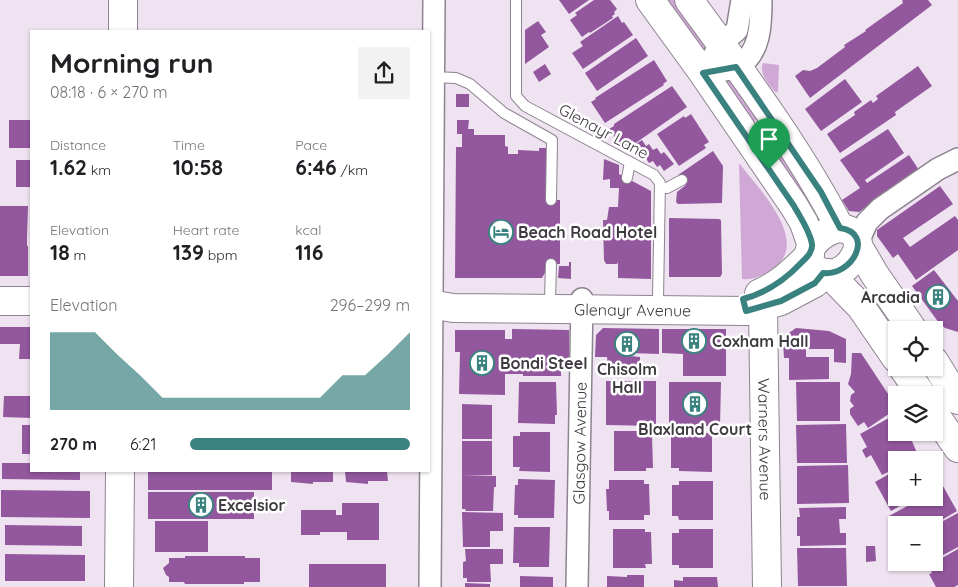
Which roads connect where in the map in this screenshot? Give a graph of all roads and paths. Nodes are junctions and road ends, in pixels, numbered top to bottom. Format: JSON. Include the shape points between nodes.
{"nodes":[{"id":1,"x":123,"y":0,"type":"edge"},
{"id":2,"x":434,"y":0,"type":"edge"},
{"id":3,"x":516,"y":0,"type":"edge"},
{"id":4,"x":650,"y":0,"type":"edge"},
{"id":5,"x":689,"y":0,"type":"edge"},
{"id":6,"x":742,"y":0,"type":"edge"},
{"id":7,"x":760,"y":0,"type":"edge"},
{"id":8,"x":122,"y":30,"type":"edge"},
{"id":9,"x":721,"y":44,"type":"junction"},
{"id":10,"x":736,"y":67,"type":"junction"},
{"id":11,"x":703,"y":73,"type":"junction"},
{"id":12,"x":433,"y":78,"type":"junction"},
{"id":13,"x":958,"y":159,"type":"edge"},
{"id":14,"x":630,"y":162,"type":"junction"},
{"id":15,"x":627,"y":178,"type":"dead end"},
{"id":16,"x":682,"y":180,"type":"dead end"},
{"id":17,"x":660,"y":188,"type":"junction"},
{"id":18,"x":551,"y":200,"type":"dead end"},
{"id":19,"x":852,"y":239,"type":"junction"},
{"id":20,"x":818,"y":262,"type":"junction"},
{"id":21,"x":551,"y":264,"type":"dead end"},
{"id":22,"x":550,"y":299,"type":"junction"},
{"id":23,"x":658,"y":300,"type":"junction"},
{"id":24,"x":0,"y":301,"type":"edge"},
{"id":25,"x":30,"y":301,"type":"edge"},
{"id":26,"x":752,"y":303,"type":"junction"},
{"id":27,"x":430,"y":304,"type":"edge"},
{"id":28,"x":582,"y":304,"type":"junction"},
{"id":29,"x":907,"y":321,"type":"edge"},
{"id":30,"x":888,"y":347,"type":"edge"},
{"id":31,"x":945,"y":367,"type":"edge"},
{"id":32,"x":927,"y":386,"type":"edge"},
{"id":33,"x":958,"y":400,"type":"edge"},
{"id":34,"x":943,"y":426,"type":"edge"},
{"id":35,"x":958,"y":448,"type":"edge"},
{"id":36,"x":120,"y":472,"type":"edge"},
{"id":37,"x":756,"y":522,"type":"junction"},
{"id":38,"x":119,"y":587,"type":"edge"},
{"id":39,"x":430,"y":587,"type":"edge"},
{"id":40,"x":577,"y":587,"type":"edge"},
{"id":41,"x":748,"y":587,"type":"edge"},
{"id":42,"x":767,"y":587,"type":"edge"}],
"edges":[{"from":1,"to":8,"type":"street"},
{"from":2,"to":12,"type":"street"},
{"from":3,"to":14,"type":"lane","name":"Glenayr Lane","via":[[516,96],[525,106]]},
{"from":4,"to":11,"type":"street"},
{"from":5,"to":9,"type":"street"},
{"from":6,"to":9,"type":"street","via":[[737,30]]},
{"from":7,"to":10,"type":"street","via":[[759,36],[752,52]]},
{"from":9,"to":10,"type":"street"},
{"from":9,"to":11,"type":"street"},
{"from":10,"to":11,"type":"street"},
{"from":10,"to":19,"type":"street"},
{"from":11,"to":20,"type":"street","via":[[794,206]]},
{"from":12,"to":18,"type":"lane","via":[[456,78],[470,84],[504,112],[552,140]]},
{"from":12,"to":27,"type":"street"},
{"from":13,"to":19,"type":"street","via":[[880,209]]},
{"from":14,"to":15,"type":"lane"},
{"from":14,"to":17,"type":"lane","name":"Glenayr Lane","via":[[658,178]]},
{"from":16,"to":17,"type":"lane","via":[[668,188]]},
{"from":17,"to":23,"type":"lane"},
{"from":19,"to":20,"type":"street","via":[[856,255],[842,270]]},
{"from":19,"to":20,"type":"street","via":[[830,229],[821,234]]},
{"from":19,"to":29,"type":"street"},
{"from":20,"to":26,"type":"street","name":"Glenayr Avenue","via":[[792,273]]},
{"from":20,"to":30,"type":"street","via":[[861,308]]},
{"from":21,"to":22,"type":"lane"},
{"from":22,"to":27,"type":"street","name":"Glenayr Avenue","via":[[453,298]]},
{"from":22,"to":28,"type":"street","name":"Glenayr Avenue"},
{"from":23,"to":26,"type":"street","name":"Glenayr Avenue"},
{"from":23,"to":28,"type":"street","name":"Glenayr Avenue"},
{"from":24,"to":25,"type":"street"},
{"from":26,"to":28,"type":"street","name":"Glenayr Avenue"},
{"from":26,"to":37,"type":"street","name":"Warners Avenue"},
{"from":27,"to":28,"type":"street","name":"Glenayr Avenue","via":[[453,308]]},
{"from":27,"to":39,"type":"street"},
{"from":28,"to":40,"type":"street","name":"Glasgow Avenue"},
{"from":31,"to":32,"type":"street"},
{"from":31,"to":33,"type":"street"},
{"from":34,"to":35,"type":"street"},
{"from":36,"to":38,"type":"street"},
{"from":37,"to":41,"type":"street","name":"Warners Avenue"},
{"from":37,"to":42,"type":"street","name":"Warners Avenue"}]}
